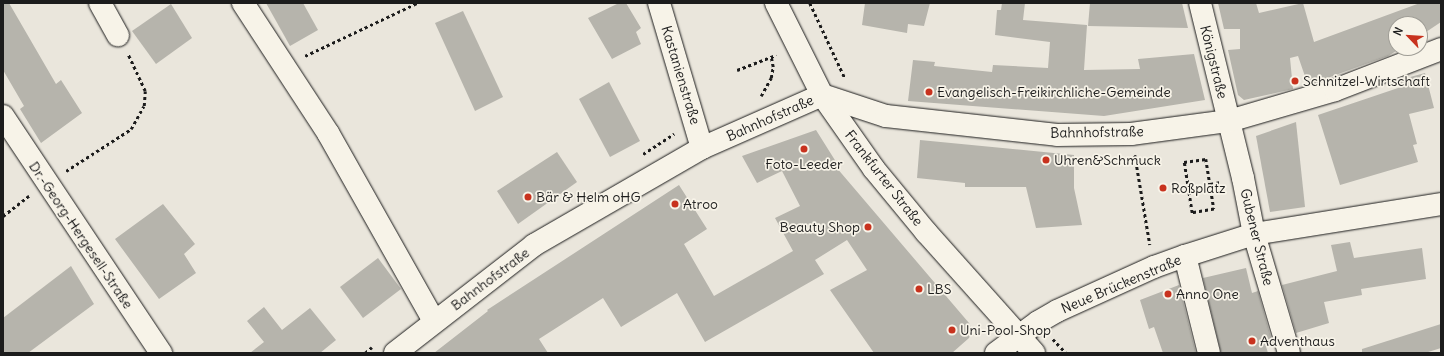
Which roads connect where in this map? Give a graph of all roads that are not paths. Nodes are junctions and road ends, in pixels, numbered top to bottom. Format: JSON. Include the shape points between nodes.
{"nodes":[{"id":1,"x":100,"y":3,"type":"edge"},
{"id":2,"x":244,"y":3,"type":"edge"},
{"id":3,"x":659,"y":3,"type":"edge"},
{"id":4,"x":776,"y":3,"type":"edge"},
{"id":5,"x":1200,"y":3,"type":"edge"},
{"id":6,"x":118,"y":35,"type":"road end"},
{"id":7,"x":1441,"y":49,"type":"edge"},
{"id":8,"x":822,"y":95,"type":"junction"},
{"id":9,"x":3,"y":116,"type":"edge"},
{"id":10,"x":1229,"y":121,"type":"junction"},
{"id":11,"x":702,"y":148,"type":"junction"},
{"id":12,"x":1441,"y":204,"type":"edge"},
{"id":13,"x":1254,"y":234,"type":"junction"},
{"id":14,"x":1185,"y":256,"type":"junction"},
{"id":15,"x":434,"y":321,"type":"junction"},
{"id":16,"x":1018,"y":336,"type":"junction"},
{"id":17,"x":161,"y":353,"type":"edge"},
{"id":18,"x":397,"y":353,"type":"edge"},
{"id":19,"x":996,"y":353,"type":"edge"},
{"id":20,"x":1034,"y":353,"type":"edge"},
{"id":21,"x":1209,"y":353,"type":"edge"},
{"id":22,"x":1289,"y":353,"type":"edge"}],
"edges":[{"from":1,"to":6,"type":"street"},
{"from":2,"to":15,"type":"street","via":[[328,133]]},
{"from":3,"to":11,"type":"street","name":"Kastanienstraße"},
{"from":4,"to":8,"type":"street","name":"Frankfurter Straße"},
{"from":5,"to":10,"type":"street","name":"Königstraße"},
{"from":7,"to":10,"type":"street","name":"Bahnhofstraße","via":[[1335,90]]},
{"from":8,"to":10,"type":"street","name":"Bahnhofstraße","via":[[886,116],[1058,135],[1131,134]]},
{"from":8,"to":11,"type":"street","name":"Bahnhofstraße"},
{"from":8,"to":16,"type":"street","name":"Frankfurter Straße","via":[[883,180]]},
{"from":9,"to":17,"type":"street","name":"Dr.-Georg-Hergesell-Straße"},
{"from":10,"to":13,"type":"street","name":"Gubener Straße"},
{"from":11,"to":15,"type":"street","name":"Bahnhofstraße","via":[[534,245]]},
{"from":12,"to":13,"type":"street","name":"Neue Brückenstraße"},
{"from":13,"to":14,"type":"street","name":"Neue Brückenstraße"},
{"from":13,"to":22,"type":"street","name":"Gubener Straße"},
{"from":14,"to":16,"type":"street","name":"Neue Brückenstraße","via":[[1154,267],[1057,311]]},
{"from":14,"to":21,"type":"street"},
{"from":15,"to":18,"type":"street","name":"Bahnhofstraße"},
{"from":16,"to":19,"type":"street","name":"Neue Brückenstraße"},
{"from":16,"to":20,"type":"street"}]}
